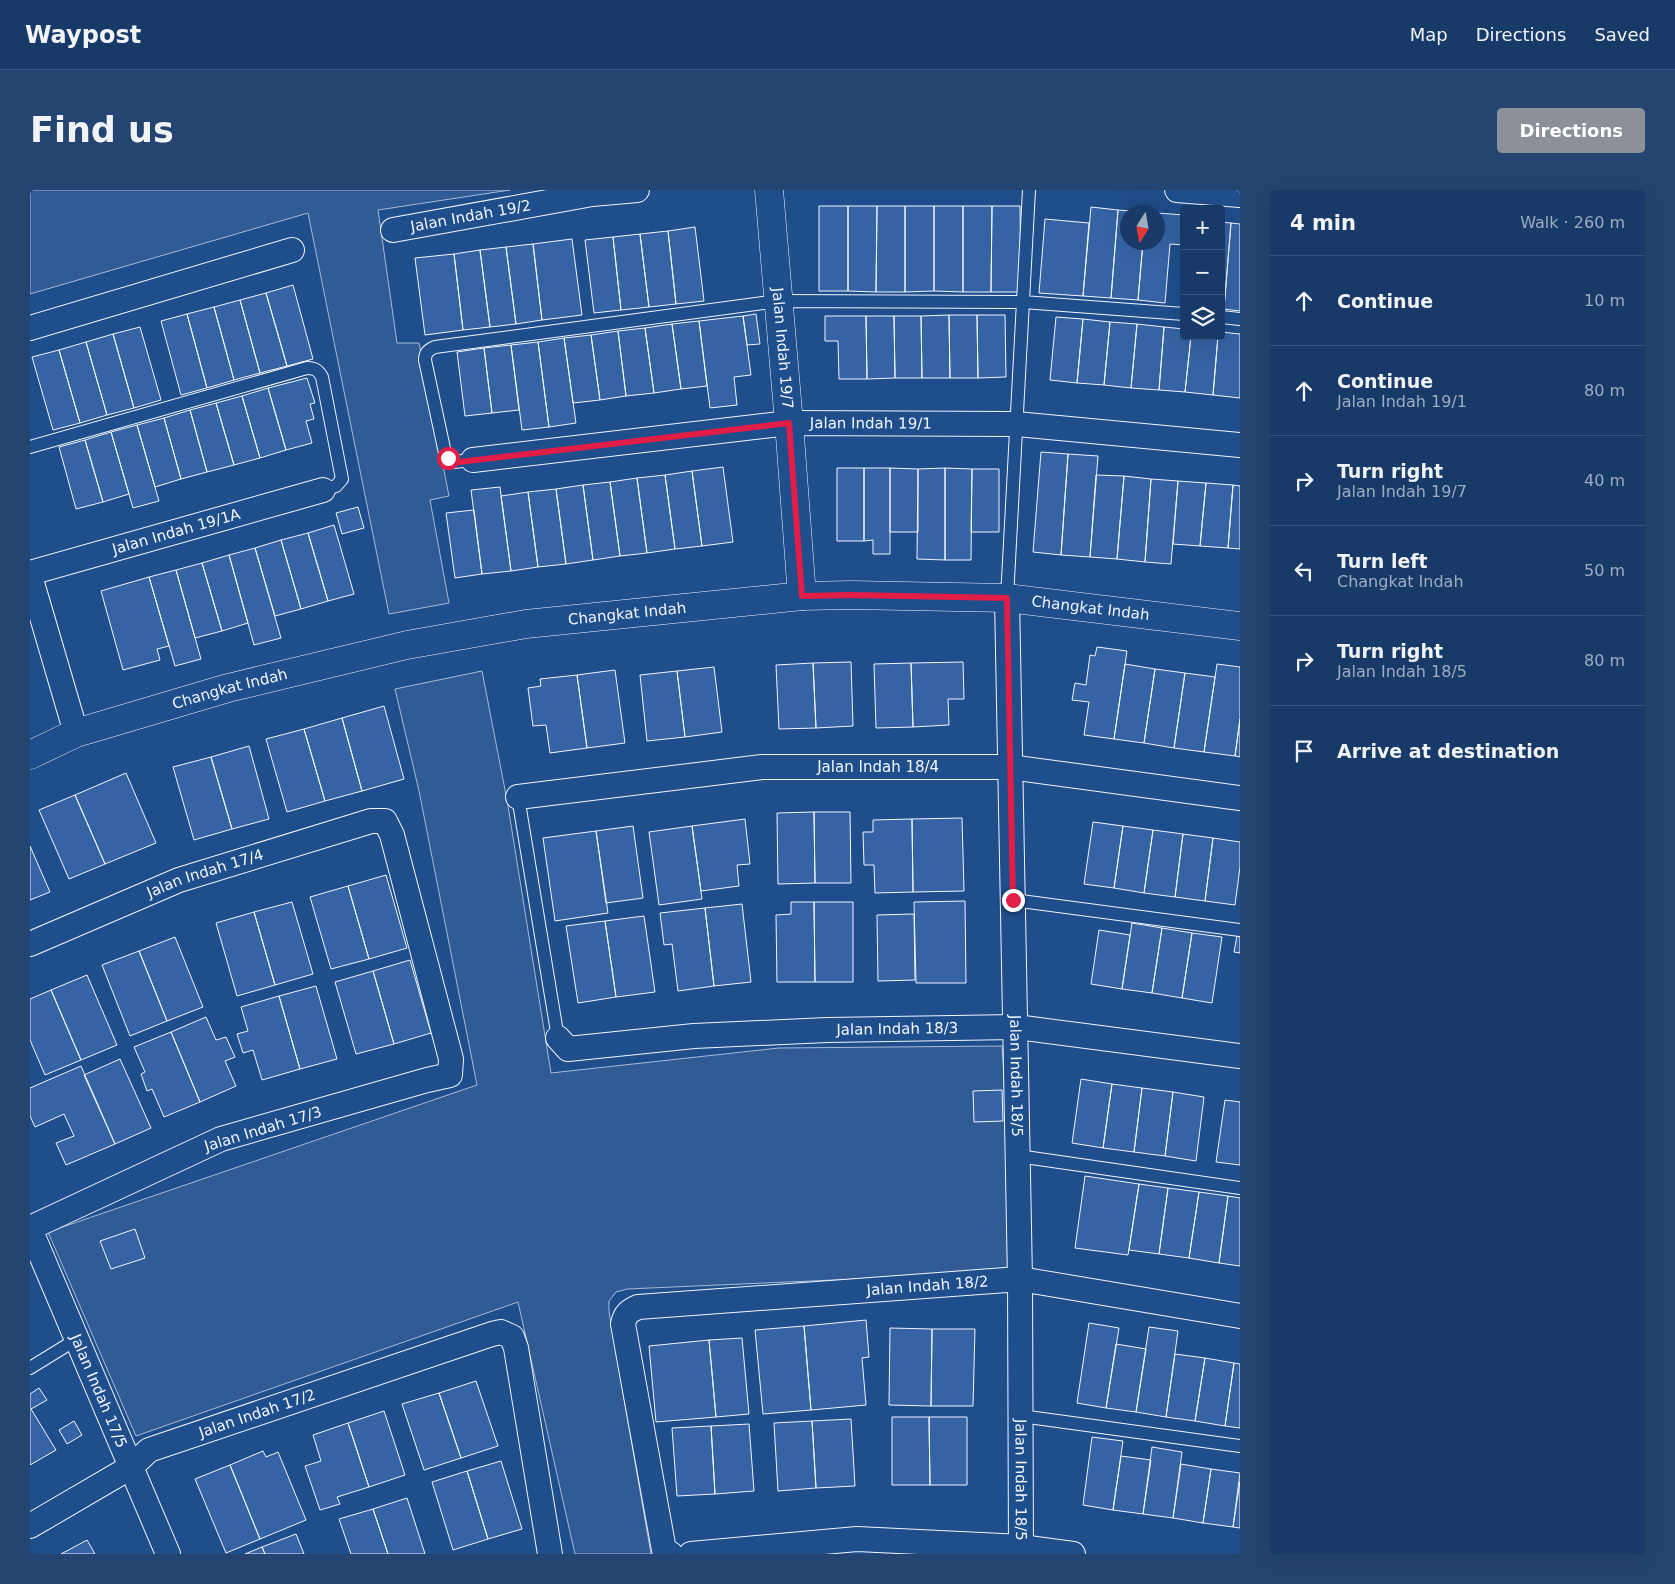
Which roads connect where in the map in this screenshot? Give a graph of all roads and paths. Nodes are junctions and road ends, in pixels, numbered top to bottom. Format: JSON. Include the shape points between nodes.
{"nodes":[{"id":1,"x":637,"y":190,"type":"edge"},
{"id":2,"x":769,"y":190,"type":"edge"},
{"id":3,"x":1029,"y":190,"type":"edge"},
{"id":4,"x":1177,"y":190,"type":"edge"},
{"id":5,"x":1240,"y":195,"type":"edge"},
{"id":6,"x":393,"y":230,"type":"dead end"},
{"id":7,"x":292,"y":250,"type":"dead end"},
{"id":8,"x":778,"y":301,"type":"junction"},
{"id":9,"x":1023,"y":302,"type":"junction"},
{"id":10,"x":1180,"y":314,"type":"edge"},
{"id":11,"x":1225,"y":317,"type":"edge"},
{"id":12,"x":1240,"y":319,"type":"edge"},
{"id":13,"x":30,"y":328,"type":"edge"},
{"id":14,"x":789,"y":423,"type":"junction"},
{"id":15,"x":1016,"y":424,"type":"junction"},
{"id":16,"x":1240,"y":445,"type":"edge"},
{"id":17,"x":30,"y":447,"type":"edge"},
{"id":18,"x":473,"y":460,"type":"joint"},
{"id":19,"x":323,"y":490,"type":"joint"},
{"id":20,"x":30,"y":575,"type":"edge"},
{"id":21,"x":802,"y":596,"type":"junction"},
{"id":22,"x":1007,"y":598,"type":"junction"},
{"id":23,"x":1240,"y":626,"type":"edge"},
{"id":24,"x":76,"y":733,"type":"junction"},
{"id":25,"x":30,"y":755,"type":"edge"},
{"id":26,"x":1010,"y":767,"type":"junction"},
{"id":27,"x":518,"y":797,"type":"joint"},
{"id":28,"x":1240,"y":798,"type":"edge"},
{"id":29,"x":1013,"y":900,"type":"junction"},
{"id":30,"x":1240,"y":930,"type":"edge"},
{"id":31,"x":30,"y":944,"type":"edge"},
{"id":32,"x":1016,"y":1027,"type":"junction"},
{"id":33,"x":558,"y":1038,"type":"joint"},
{"id":34,"x":1240,"y":1056,"type":"edge"},
{"id":35,"x":450,"y":1075,"type":"joint"},
{"id":36,"x":1018,"y":1156,"type":"junction"},
{"id":37,"x":1240,"y":1188,"type":"edge"},
{"id":38,"x":30,"y":1228,"type":"edge"},
{"id":39,"x":1020,"y":1279,"type":"junction"},
{"id":40,"x":1240,"y":1316,"type":"edge"},
{"id":41,"x":77,"y":1339,"type":"junction"},
{"id":42,"x":30,"y":1368,"type":"edge"},
{"id":43,"x":1021,"y":1416,"type":"junction"},
{"id":44,"x":1240,"y":1446,"type":"edge"},
{"id":45,"x":131,"y":1467,"type":"junction"},
{"id":46,"x":30,"y":1526,"type":"edge"},
{"id":47,"x":666,"y":1546,"type":"edge"},
{"id":48,"x":1021,"y":1550,"type":"edge"},
{"id":49,"x":168,"y":1554,"type":"edge"},
{"id":50,"x":550,"y":1554,"type":"edge"},
{"id":51,"x":691,"y":1554,"type":"edge"},
{"id":52,"x":1073,"y":1554,"type":"edge"}],
"edges":[{"from":1,"to":6,"type":"street","name":"Jalan Indah 19/2","via":[[592,194]]},
{"from":2,"to":8,"type":"street","name":"Jalan Indah 19/7"},
{"from":3,"to":9,"type":"lane"},
{"from":4,"to":5,"type":"street"},
{"from":7,"to":13,"type":"street"},
{"from":8,"to":9,"type":"lane"},
{"from":8,"to":14,"type":"street","name":"Jalan Indah 19/7"},
{"from":8,"to":18,"type":"lane","via":[[429,349],[425,360],[445,453],[453,462]]},
{"from":9,"to":10,"type":"lane"},
{"from":9,"to":15,"type":"lane"},
{"from":11,"to":12,"type":"lane"},
{"from":14,"to":15,"type":"street","name":"Jalan Indah 19/1"},
{"from":14,"to":18,"type":"street","name":"Jalan Indah 19/1"},
{"from":14,"to":21,"type":"street","name":"Jalan Indah 19/7"},
{"from":15,"to":16,"type":"street","name":"Jalan Indah 19/1"},
{"from":15,"to":22,"type":"lane"},
{"from":17,"to":19,"type":"lane","via":[[313,368],[322,377],[342,479],[336,486]]},
{"from":19,"to":20,"type":"street","name":"Jalan Indah 19/1A"},
{"from":20,"to":24,"type":"street"},
{"from":21,"to":22,"type":"street","name":"Changkat Indah"},
{"from":21,"to":24,"type":"street","name":"Changkat Indah","via":[[526,624],[407,645],[228,688]]},
{"from":22,"to":23,"type":"street","name":"Changkat Indah"},
{"from":22,"to":26,"type":"street","name":"Jalan Indah 18/5"},
{"from":24,"to":25,"type":"street","name":"Changkat Indah"},
{"from":26,"to":27,"type":"street","name":"Jalan Indah 18/4","via":[[762,767]]},
{"from":26,"to":28,"type":"street","name":"Jalan Indah 18/4"},
{"from":26,"to":29,"type":"street","name":"Jalan Indah 18/5"},
{"from":27,"to":33,"type":"lane"},
{"from":29,"to":30,"type":"lane"},
{"from":29,"to":32,"type":"street","name":"Jalan Indah 18/5"},
{"from":31,"to":35,"type":"street","name":"Jalan Indah 17/4","via":[[179,880],[371,821],[385,821],[392,835],[452,1060]]},
{"from":32,"to":33,"type":"street","name":"Jalan Indah 18/3","via":[[694,1036],[568,1049]]},
{"from":32,"to":34,"type":"street","name":"Jalan Indah 18/3"},
{"from":32,"to":36,"type":"street","name":"Jalan Indah 18/5"},
{"from":35,"to":38,"type":"street","name":"Jalan Indah 17/3","via":[[220,1139]]},
{"from":36,"to":37,"type":"lane"},
{"from":36,"to":39,"type":"street","name":"Jalan Indah 18/5"},
{"from":38,"to":41,"type":"street","name":"Jalan Indah 17/5"},
{"from":39,"to":40,"type":"street","name":"Jalan Indah 18/2"},
{"from":39,"to":43,"type":"street","name":"Jalan Indah 18/5"},
{"from":39,"to":47,"type":"street","name":"Jalan Indah 18/2","via":[[638,1307],[629,1311],[623,1324]]},
{"from":41,"to":42,"type":"lane"},
{"from":41,"to":45,"type":"street","name":"Jalan Indah 17/5"},
{"from":43,"to":44,"type":"lane"},
{"from":43,"to":48,"type":"street","name":"Jalan Indah 18/5"},
{"from":45,"to":46,"type":"street","name":"Jalan Indah 17/2"},
{"from":45,"to":49,"type":"street","name":"Jalan Indah 17/5"},
{"from":45,"to":50,"type":"street","name":"Jalan Indah 17/2","via":[[149,1450],[501,1332],[512,1338],[516,1348]]},
{"from":48,"to":51,"type":"street","via":[[857,1539]]},
{"from":48,"to":52,"type":"street"}]}
